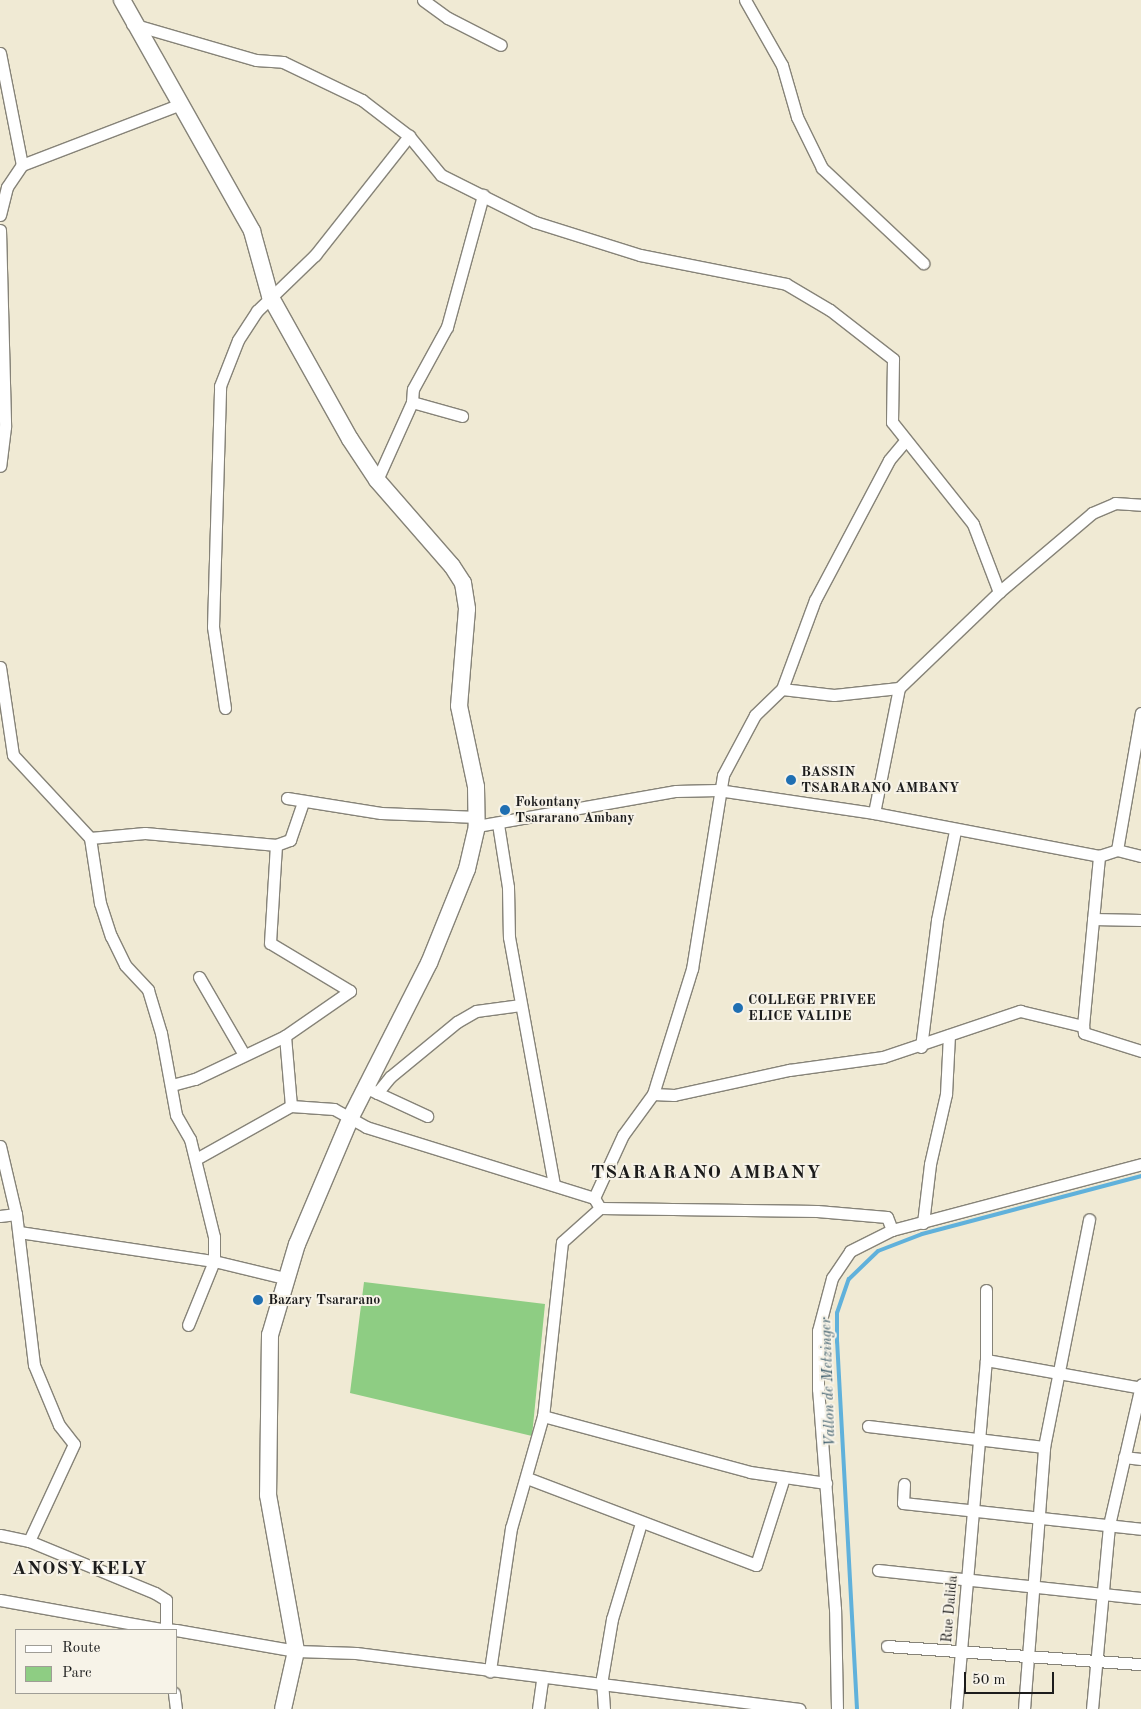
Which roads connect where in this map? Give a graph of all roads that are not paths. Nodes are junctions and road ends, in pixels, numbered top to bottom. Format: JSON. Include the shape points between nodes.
{"nodes":[{"id":1,"x":122,"y":0,"type":"edge"},
{"id":2,"x":423,"y":0,"type":"edge"},
{"id":3,"x":745,"y":0,"type":"edge"},
{"id":4,"x":132,"y":24,"type":"junction"},
{"id":5,"x":501,"y":45,"type":"dead end"},
{"id":6,"x":0,"y":53,"type":"edge"},
{"id":7,"x":178,"y":105,"type":"junction"},
{"id":8,"x":409,"y":136,"type":"junction"},
{"id":9,"x":22,"y":165,"type":"junction"},
{"id":10,"x":483,"y":195,"type":"junction"},
{"id":11,"x":0,"y":215,"type":"edge"},
{"id":12,"x":0,"y":230,"type":"edge"},
{"id":13,"x":923,"y":263,"type":"dead end"},
{"id":14,"x":270,"y":296,"type":"junction"},
{"id":15,"x":412,"y":402,"type":"junction"},
{"id":16,"x":462,"y":416,"type":"dead end"},
{"id":17,"x":905,"y":441,"type":"junction"},
{"id":18,"x":0,"y":466,"type":"edge"},
{"id":19,"x":377,"y":480,"type":"junction"},
{"id":20,"x":1138,"y":500,"type":"edge"},
{"id":21,"x":999,"y":592,"type":"junction"},
{"id":22,"x":0,"y":667,"type":"edge"},
{"id":23,"x":899,"y":688,"type":"junction"},
{"id":24,"x":782,"y":689,"type":"junction"},
{"id":25,"x":225,"y":708,"type":"dead end"},
{"id":26,"x":1141,"y":713,"type":"edge"},
{"id":27,"x":718,"y":790,"type":"junction"},
{"id":28,"x":287,"y":798,"type":"dead end"},
{"id":29,"x":303,"y":802,"type":"junction"},
{"id":30,"x":874,"y":813,"type":"junction"},
{"id":31,"x":477,"y":821,"type":"junction"},
{"id":32,"x":498,"y":824,"type":"junction"},
{"id":33,"x":955,"y":831,"type":"junction"},
{"id":34,"x":90,"y":838,"type":"junction"},
{"id":35,"x":276,"y":845,"type":"junction"},
{"id":36,"x":1117,"y":850,"type":"junction"},
{"id":37,"x":1099,"y":856,"type":"junction"},
{"id":38,"x":1141,"y":856,"type":"edge"},
{"id":39,"x":1093,"y":919,"type":"junction"},
{"id":40,"x":1141,"y":920,"type":"edge"},
{"id":41,"x":199,"y":977,"type":"dead end"},
{"id":42,"x":522,"y":1005,"type":"junction"},
{"id":43,"x":1083,"y":1026,"type":"junction"},
{"id":44,"x":949,"y":1035,"type":"junction"},
{"id":45,"x":285,"y":1036,"type":"junction"},
{"id":46,"x":922,"y":1047,"type":"junction"},
{"id":47,"x":1141,"y":1051,"type":"edge"},
{"id":48,"x":243,"y":1053,"type":"junction"},
{"id":49,"x":172,"y":1085,"type":"junction"},
{"id":50,"x":371,"y":1090,"type":"junction"},
{"id":51,"x":652,"y":1094,"type":"junction"},
{"id":52,"x":291,"y":1106,"type":"junction"},
{"id":53,"x":427,"y":1116,"type":"dead end"},
{"id":54,"x":350,"y":1117,"type":"junction"},
{"id":55,"x":0,"y":1146,"type":"edge"},
{"id":56,"x":196,"y":1158,"type":"junction"},
{"id":57,"x":1141,"y":1164,"type":"edge"},
{"id":58,"x":554,"y":1185,"type":"junction"},
{"id":59,"x":594,"y":1198,"type":"junction"},
{"id":60,"x":600,"y":1208,"type":"junction"},
{"id":61,"x":16,"y":1214,"type":"junction"},
{"id":62,"x":0,"y":1216,"type":"edge"},
{"id":63,"x":1089,"y":1219,"type":"dead end"},
{"id":64,"x":923,"y":1223,"type":"junction"},
{"id":65,"x":892,"y":1230,"type":"junction"},
{"id":66,"x":19,"y":1232,"type":"junction"},
{"id":67,"x":214,"y":1261,"type":"junction"},
{"id":68,"x":285,"y":1278,"type":"junction"},
{"id":69,"x":986,"y":1290,"type":"dead end"},
{"id":70,"x":188,"y":1325,"type":"dead end"},
{"id":71,"x":986,"y":1360,"type":"junction"},
{"id":72,"x":1057,"y":1373,"type":"junction"},
{"id":73,"x":1141,"y":1387,"type":"edge"},
{"id":74,"x":543,"y":1416,"type":"junction"},
{"id":75,"x":868,"y":1426,"type":"dead end"},
{"id":76,"x":978,"y":1440,"type":"junction"},
{"id":77,"x":1044,"y":1447,"type":"junction"},
{"id":78,"x":1124,"y":1457,"type":"junction"},
{"id":79,"x":1141,"y":1459,"type":"edge"},
{"id":80,"x":784,"y":1477,"type":"junction"},
{"id":81,"x":527,"y":1478,"type":"junction"},
{"id":82,"x":826,"y":1483,"type":"junction"},
{"id":83,"x":904,"y":1484,"type":"dead end"},
{"id":84,"x":973,"y":1511,"type":"junction"},
{"id":85,"x":1039,"y":1515,"type":"junction"},
{"id":86,"x":641,"y":1523,"type":"junction"},
{"id":87,"x":1108,"y":1525,"type":"junction"},
{"id":88,"x":1141,"y":1529,"type":"edge"},
{"id":89,"x":0,"y":1536,"type":"edge"},
{"id":90,"x":29,"y":1541,"type":"junction"},
{"id":91,"x":878,"y":1570,"type":"dead end"},
{"id":92,"x":967,"y":1580,"type":"junction"},
{"id":93,"x":1037,"y":1587,"type":"junction"},
{"id":94,"x":1101,"y":1594,"type":"junction"},
{"id":95,"x":1141,"y":1598,"type":"edge"},
{"id":96,"x":0,"y":1600,"type":"edge"},
{"id":97,"x":144,"y":1629,"type":"edge"},
{"id":98,"x":171,"y":1629,"type":"edge"},
{"id":99,"x":178,"y":1631,"type":"edge"},
{"id":100,"x":887,"y":1646,"type":"dead end"},
{"id":101,"x":961,"y":1650,"type":"junction"},
{"id":102,"x":296,"y":1651,"type":"junction"},
{"id":103,"x":1028,"y":1654,"type":"junction"},
{"id":104,"x":1096,"y":1660,"type":"junction"},
{"id":105,"x":1141,"y":1664,"type":"edge"},
{"id":106,"x":490,"y":1671,"type":"junction"},
{"id":107,"x":542,"y":1680,"type":"junction"},
{"id":108,"x":605,"y":1688,"type":"junction"},
{"id":109,"x":174,"y":1694,"type":"edge"},
{"id":110,"x":745,"y":1705,"type":"edge"},
{"id":111,"x":176,"y":1709,"type":"edge"},
{"id":112,"x":283,"y":1709,"type":"edge"},
{"id":113,"x":538,"y":1709,"type":"edge"},
{"id":114,"x":604,"y":1709,"type":"edge"},
{"id":115,"x":799,"y":1709,"type":"edge"},
{"id":116,"x":837,"y":1709,"type":"edge"},
{"id":117,"x":956,"y":1709,"type":"edge"},
{"id":118,"x":1024,"y":1709,"type":"edge"},
{"id":119,"x":1092,"y":1709,"type":"edge"}],
"edges":[{"from":1,"to":4,"type":"street"},
{"from":2,"to":5,"type":"street","via":[[448,18]]},
{"from":3,"to":13,"type":"street","via":[[782,65],[797,116],[822,168]]},
{"from":4,"to":7,"type":"street"},
{"from":4,"to":8,"type":"street","via":[[256,60],[283,62],[362,100]]},
{"from":6,"to":9,"type":"street"},
{"from":7,"to":9,"type":"street"},
{"from":7,"to":14,"type":"street","via":[[252,230]]},
{"from":8,"to":10,"type":"street","via":[[441,175]]},
{"from":8,"to":14,"type":"street","via":[[315,255]]},
{"from":9,"to":11,"type":"street","via":[[7,187]]},
{"from":10,"to":15,"type":"street","via":[[447,327],[413,389]]},
{"from":10,"to":17,"type":"street","via":[[535,222],[598,244],[793,288],[830,310],[893,359],[892,422]]},
{"from":12,"to":18,"type":"street","via":[[5,427]]},
{"from":14,"to":19,"type":"street"},
{"from":14,"to":25,"type":"street","via":[[238,340],[220,386],[213,627]]},
{"from":15,"to":16,"type":"street"},
{"from":15,"to":19,"type":"street"},
{"from":17,"to":21,"type":"street","via":[[973,524]]},
{"from":17,"to":24,"type":"street","via":[[889,460],[815,600]]},
{"from":19,"to":31,"type":"street","via":[[463,583],[467,609],[459,706],[476,787]]},
{"from":20,"to":21,"type":"street","via":[[1092,513]]},
{"from":21,"to":23,"type":"street"},
{"from":22,"to":34,"type":"street","via":[[13,755]]},
{"from":23,"to":24,"type":"street","via":[[834,695]]},
{"from":23,"to":30,"type":"street"},
{"from":24,"to":27,"type":"street","via":[[755,715]]},
{"from":26,"to":36,"type":"street"},
{"from":27,"to":30,"type":"street"},
{"from":27,"to":32,"type":"street","via":[[614,801]]},
{"from":27,"to":51,"type":"street","via":[[709,880],[692,969]]},
{"from":28,"to":29,"type":"street"},
{"from":29,"to":31,"type":"street"},
{"from":29,"to":35,"type":"street","via":[[290,840]]},
{"from":30,"to":33,"type":"street"},
{"from":31,"to":32,"type":"street"},
{"from":31,"to":50,"type":"street","via":[[450,917]]},
{"from":32,"to":42,"type":"street","via":[[508,887],[509,937]]},
{"from":33,"to":37,"type":"street"},
{"from":33,"to":46,"type":"street","via":[[937,920]]},
{"from":34,"to":35,"type":"street","via":[[145,833]]},
{"from":34,"to":49,"type":"street","via":[[108,928],[125,965],[148,990]]},
{"from":35,"to":45,"type":"street","via":[[270,942],[350,991]]},
{"from":36,"to":37,"type":"street"},
{"from":36,"to":38,"type":"street"},
{"from":37,"to":39,"type":"street"},
{"from":39,"to":40,"type":"street"},
{"from":39,"to":43,"type":"street"},
{"from":41,"to":48,"type":"street"},
{"from":42,"to":50,"type":"street","via":[[476,1011],[457,1022]]},
{"from":42,"to":58,"type":"street"},
{"from":43,"to":44,"type":"street","via":[[1020,1011]]},
{"from":43,"to":47,"type":"street","via":[[1084,1033]]},
{"from":44,"to":46,"type":"street"},
{"from":44,"to":64,"type":"street","via":[[946,1094],[930,1164]]},
{"from":45,"to":48,"type":"street"},
{"from":45,"to":52,"type":"street"},
{"from":46,"to":51,"type":"street","via":[[674,1094]]},
{"from":48,"to":49,"type":"street","via":[[196,1079]]},
{"from":49,"to":56,"type":"street","via":[[176,1115]]},
{"from":50,"to":53,"type":"street"},
{"from":50,"to":54,"type":"street"},
{"from":51,"to":59,"type":"street","via":[[623,1135]]},
{"from":52,"to":54,"type":"street","via":[[334,1109]]},
{"from":52,"to":56,"type":"street"},
{"from":54,"to":58,"type":"street","via":[[366,1127]]},
{"from":54,"to":68,"type":"street"},
{"from":55,"to":61,"type":"street"},
{"from":56,"to":67,"type":"street","via":[[214,1237]]},
{"from":57,"to":64,"type":"street"},
{"from":58,"to":59,"type":"street"},
{"from":59,"to":60,"type":"street"},
{"from":60,"to":65,"type":"street","via":[[817,1211],[887,1217]]},
{"from":60,"to":74,"type":"street","via":[[562,1242]]},
{"from":61,"to":62,"type":"street"},
{"from":61,"to":66,"type":"street"},
{"from":63,"to":72,"type":"street"},
{"from":64,"to":65,"type":"street"},
{"from":65,"to":82,"type":"street","via":[[850,1251],[823,1302],[818,1389]]},
{"from":66,"to":67,"type":"street"},
{"from":66,"to":90,"type":"street","via":[[34,1365],[59,1425],[74,1444]]},
{"from":67,"to":68,"type":"street"},
{"from":67,"to":70,"type":"street"},
{"from":68,"to":102,"type":"street","via":[[266,1363],[268,1495]]},
{"from":69,"to":71,"type":"street","name":"Rue Dalida"},
{"from":71,"to":72,"type":"street"},
{"from":71,"to":76,"type":"street","name":"Rue Dalida"},
{"from":72,"to":73,"type":"street"},
{"from":72,"to":77,"type":"street"},
{"from":73,"to":78,"type":"street"},
{"from":74,"to":80,"type":"street","via":[[750,1472]]},
{"from":74,"to":81,"type":"street"},
{"from":75,"to":76,"type":"street"},
{"from":76,"to":77,"type":"street"},
{"from":76,"to":84,"type":"street","name":"Rue Dalida"},
{"from":77,"to":85,"type":"street"},
{"from":78,"to":79,"type":"street"},
{"from":78,"to":87,"type":"street"},
{"from":80,"to":82,"type":"street"},
{"from":80,"to":86,"type":"street","via":[[756,1565]]},
{"from":81,"to":86,"type":"street"},
{"from":81,"to":106,"type":"street","via":[[511,1528]]},
{"from":82,"to":116,"type":"street"},
{"from":83,"to":84,"type":"street","via":[[903,1503]]},
{"from":84,"to":85,"type":"street"},
{"from":84,"to":92,"type":"street","name":"Rue Dalida"},
{"from":85,"to":87,"type":"street"},
{"from":85,"to":93,"type":"street"},
{"from":86,"to":108,"type":"street","via":[[612,1619],[602,1678]]},
{"from":87,"to":88,"type":"street"},
{"from":87,"to":94,"type":"street"},
{"from":89,"to":90,"type":"street"},
{"from":90,"to":98,"type":"street","via":[[155,1593],[166,1600]]},
{"from":91,"to":92,"type":"street"},
{"from":92,"to":93,"type":"street"},
{"from":92,"to":101,"type":"street","name":"Rue Dalida"},
{"from":93,"to":94,"type":"street"},
{"from":93,"to":103,"type":"street"},
{"from":94,"to":95,"type":"street"},
{"from":94,"to":104,"type":"street"},
{"from":96,"to":97,"type":"street"},
{"from":99,"to":102,"type":"street"},
{"from":100,"to":101,"type":"street"},
{"from":101,"to":103,"type":"street"},
{"from":101,"to":117,"type":"street","name":"Rue Dalida"},
{"from":102,"to":106,"type":"street","via":[[356,1653]]},
{"from":102,"to":112,"type":"street","via":[[290,1692]]},
{"from":103,"to":104,"type":"street"},
{"from":103,"to":118,"type":"street"},
{"from":104,"to":105,"type":"street"},
{"from":104,"to":119,"type":"street"},
{"from":106,"to":107,"type":"street"},
{"from":107,"to":108,"type":"street"},
{"from":107,"to":113,"type":"street"},
{"from":108,"to":110,"type":"street"},
{"from":108,"to":114,"type":"street"},
{"from":109,"to":111,"type":"street"},
{"from":110,"to":115,"type":"street"}]}
